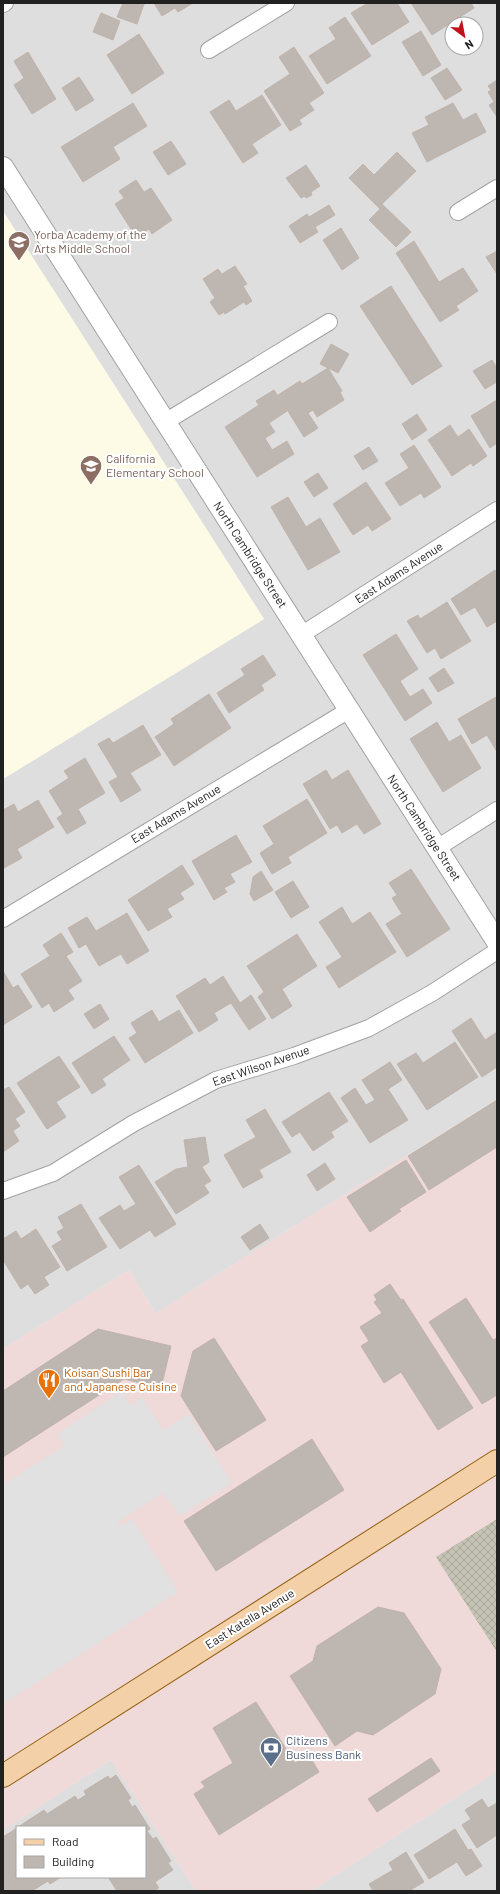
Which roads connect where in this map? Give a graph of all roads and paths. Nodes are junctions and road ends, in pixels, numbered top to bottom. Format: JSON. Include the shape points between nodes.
{"nodes":[{"id":1,"x":286,"y":3,"type":"edge"},
{"id":2,"x":209,"y":50,"type":"dead end"},
{"id":3,"x":3,"y":168,"type":"edge"},
{"id":4,"x":497,"y":188,"type":"edge"},
{"id":5,"x":458,"y":212,"type":"dead end"},
{"id":6,"x":329,"y":322,"type":"dead end"},
{"id":7,"x":165,"y":422,"type":"junction"},
{"id":8,"x":497,"y":510,"type":"edge"},
{"id":9,"x":301,"y":635,"type":"junction"},
{"id":10,"x":348,"y":710,"type":"junction"},
{"id":11,"x":497,"y":810,"type":"edge"},
{"id":12,"x":436,"y":848,"type":"junction"},
{"id":13,"x":3,"y":919,"type":"edge"},
{"id":14,"x":497,"y":942,"type":"edge"},
{"id":15,"x":497,"y":951,"type":"edge"},
{"id":16,"x":3,"y":1191,"type":"edge"},
{"id":17,"x":497,"y":1461,"type":"edge"},
{"id":18,"x":3,"y":1776,"type":"edge"}],
"edges":[{"from":1,"to":2,"type":"street"},
{"from":3,"to":7,"type":"street","name":"North Cambridge Street"},
{"from":4,"to":5,"type":"street"},
{"from":6,"to":7,"type":"street"},
{"from":7,"to":9,"type":"street","name":"North Cambridge Street"},
{"from":8,"to":9,"type":"street","name":"East Adams Avenue"},
{"from":9,"to":10,"type":"street","name":"North Cambridge Street"},
{"from":10,"to":12,"type":"street","name":"North Cambridge Street"},
{"from":10,"to":13,"type":"street","name":"East Adams Avenue"},
{"from":11,"to":12,"type":"street"},
{"from":12,"to":14,"type":"street","name":"North Cambridge Street"},
{"from":15,"to":16,"type":"street","name":"East Wilson Avenue","via":[[432,993],[369,1028],[294,1056],[216,1080],[134,1123],[53,1173]]},
{"from":17,"to":18,"type":"main road","name":"East Katella Avenue"}]}
